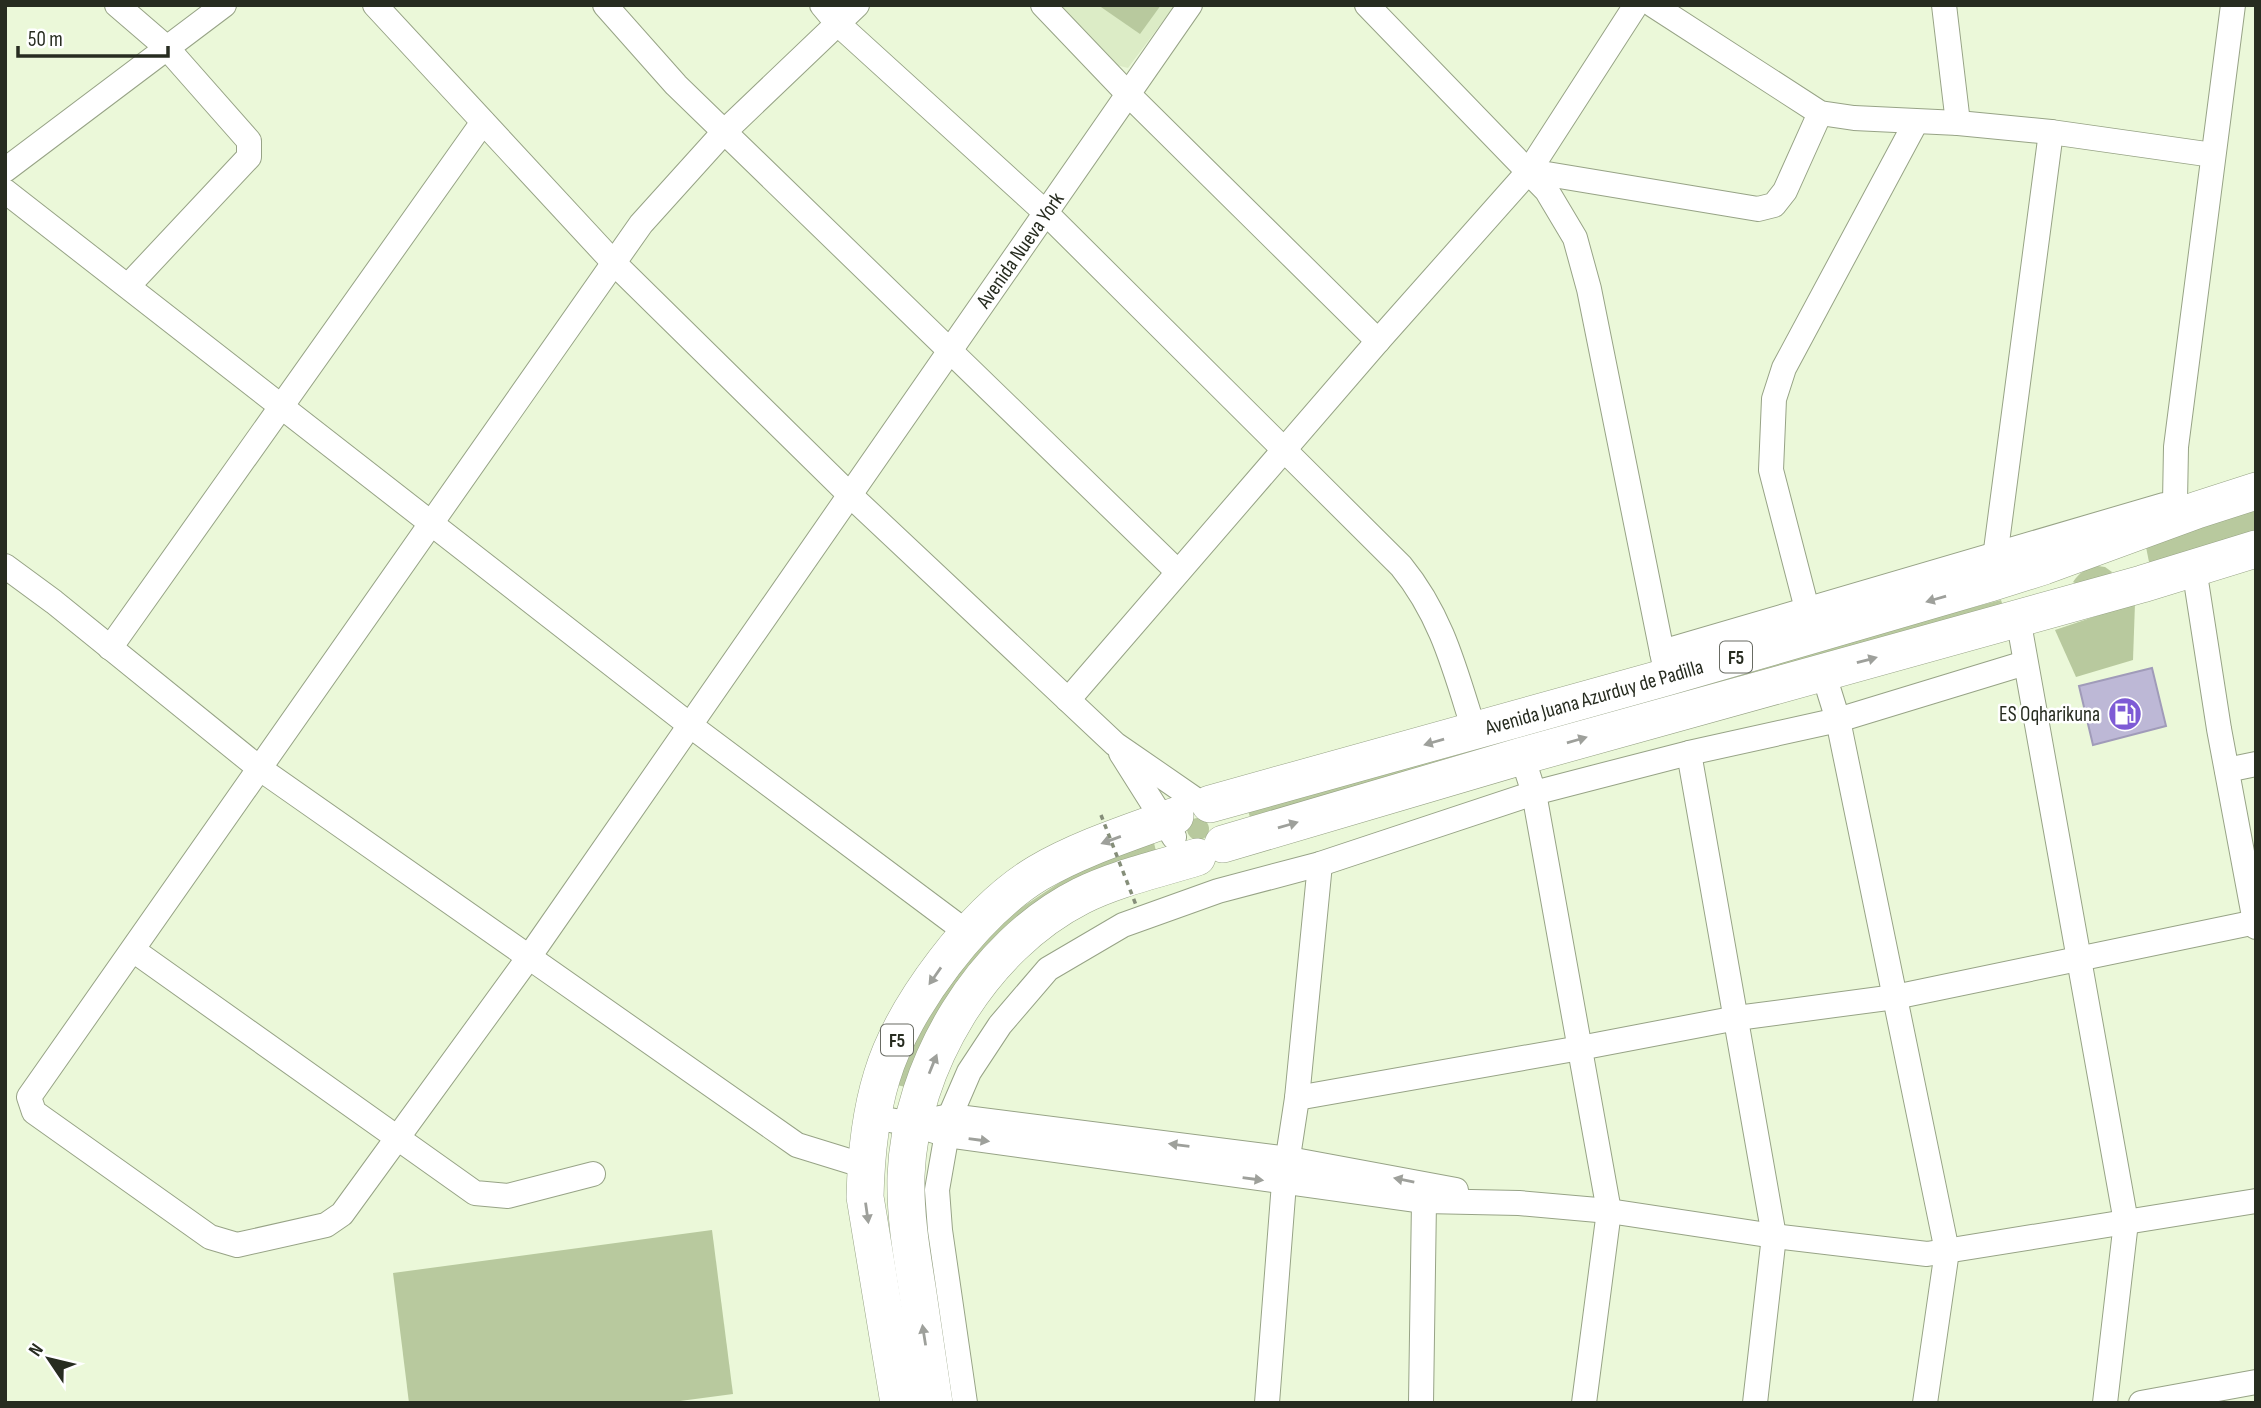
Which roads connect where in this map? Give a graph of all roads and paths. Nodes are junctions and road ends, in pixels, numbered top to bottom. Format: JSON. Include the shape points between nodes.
{"nodes":[{"id":1,"x":117,"y":5,"type":"edge"},
{"id":2,"x":224,"y":5,"type":"edge"},
{"id":3,"x":375,"y":5,"type":"edge"},
{"id":4,"x":605,"y":5,"type":"edge"},
{"id":5,"x":857,"y":5,"type":"edge"},
{"id":6,"x":1043,"y":5,"type":"edge"},
{"id":7,"x":1190,"y":5,"type":"edge"},
{"id":8,"x":1367,"y":5,"type":"edge"},
{"id":9,"x":1636,"y":5,"type":"edge"},
{"id":10,"x":1653,"y":5,"type":"edge"},
{"id":11,"x":1944,"y":5,"type":"edge"},
{"id":12,"x":2233,"y":5,"type":"edge"},
{"id":13,"x":830,"y":14,"type":"edge"},
{"id":14,"x":167,"y":48,"type":"junction"},
{"id":15,"x":1128,"y":94,"type":"junction"},
{"id":16,"x":1820,"y":113,"type":"junction"},
{"id":17,"x":483,"y":122,"type":"junction"},
{"id":18,"x":1916,"y":122,"type":"junction"},
{"id":19,"x":1958,"y":123,"type":"junction"},
{"id":20,"x":724,"y":132,"type":"junction"},
{"id":21,"x":2051,"y":132,"type":"junction"},
{"id":22,"x":2213,"y":155,"type":"junction"},
{"id":23,"x":5,"y":170,"type":"edge"},
{"id":24,"x":1529,"y":171,"type":"junction"},
{"id":25,"x":5,"y":191,"type":"edge"},
{"id":26,"x":1046,"y":214,"type":"junction"},
{"id":27,"x":614,"y":262,"type":"junction"},
{"id":28,"x":128,"y":286,"type":"junction"},
{"id":29,"x":1378,"y":341,"type":"junction"},
{"id":30,"x":950,"y":352,"type":"junction"},
{"id":31,"x":282,"y":406,"type":"junction"},
{"id":32,"x":1284,"y":450,"type":"junction"},
{"id":33,"x":2256,"y":491,"type":"edge"},
{"id":34,"x":851,"y":496,"type":"junction"},
{"id":35,"x":2175,"y":502,"type":"junction"},
{"id":36,"x":431,"y":523,"type":"junction"},
{"id":37,"x":2129,"y":535,"type":"junction"},
{"id":38,"x":2256,"y":549,"type":"edge"},
{"id":39,"x":5,"y":566,"type":"edge"},
{"id":40,"x":2044,"y":566,"type":"junction"},
{"id":41,"x":1993,"y":568,"type":"junction"},
{"id":42,"x":2194,"y":568,"type":"junction"},
{"id":43,"x":1178,"y":572,"type":"junction"},
{"id":44,"x":2142,"y":584,"type":"junction"},
{"id":45,"x":2054,"y":608,"type":"junction"},
{"id":46,"x":1807,"y":609,"type":"junction"},
{"id":47,"x":2018,"y":618,"type":"junction"},
{"id":48,"x":110,"y":648,"type":"junction"},
{"id":49,"x":2025,"y":663,"type":"junction"},
{"id":50,"x":1664,"y":665,"type":"junction"},
{"id":51,"x":1823,"y":671,"type":"junction"},
{"id":52,"x":1068,"y":700,"type":"junction"},
{"id":53,"x":1838,"y":720,"type":"junction"},
{"id":54,"x":691,"y":726,"type":"junction"},
{"id":55,"x":1474,"y":730,"type":"junction"},
{"id":56,"x":1115,"y":744,"type":"junction"},
{"id":57,"x":1689,"y":752,"type":"junction"},
{"id":58,"x":1522,"y":756,"type":"junction"},
{"id":59,"x":2256,"y":764,"type":"edge"},
{"id":60,"x":259,"y":768,"type":"junction"},
{"id":61,"x":2227,"y":770,"type":"junction"},
{"id":62,"x":1534,"y":793,"type":"junction"},
{"id":63,"x":1101,"y":815,"type":"dead end"},
{"id":64,"x":1191,"y":826,"type":"junction"},
{"id":65,"x":1320,"y":864,"type":"junction"},
{"id":66,"x":1136,"y":905,"type":"dead end"},
{"id":67,"x":2256,"y":924,"type":"edge"},
{"id":68,"x":968,"y":934,"type":"junction"},
{"id":69,"x":133,"y":950,"type":"junction"},
{"id":70,"x":529,"y":957,"type":"junction"},
{"id":71,"x":2079,"y":960,"type":"junction"},
{"id":72,"x":1895,"y":997,"type":"junction"},
{"id":73,"x":1737,"y":1018,"type":"junction"},
{"id":74,"x":1580,"y":1048,"type":"junction"},
{"id":75,"x":1297,"y":1098,"type":"junction"},
{"id":76,"x":872,"y":1117,"type":"junction"},
{"id":77,"x":936,"y":1125,"type":"junction"},
{"id":78,"x":398,"y":1139,"type":"junction"},
{"id":79,"x":865,"y":1166,"type":"junction"},
{"id":80,"x":1287,"y":1171,"type":"junction"},
{"id":81,"x":593,"y":1174,"type":"dead end"},
{"id":82,"x":1423,"y":1201,"type":"junction"},
{"id":83,"x":2256,"y":1201,"type":"edge"},
{"id":84,"x":1519,"y":1203,"type":"junction"},
{"id":85,"x":1609,"y":1211,"type":"junction"},
{"id":86,"x":2126,"y":1222,"type":"junction"},
{"id":87,"x":1774,"y":1236,"type":"junction"},
{"id":88,"x":1947,"y":1251,"type":"junction"},
{"id":89,"x":2256,"y":1382,"type":"edge"},
{"id":90,"x":899,"y":1403,"type":"edge"},
{"id":91,"x":934,"y":1403,"type":"edge"},
{"id":92,"x":965,"y":1403,"type":"edge"},
{"id":93,"x":1267,"y":1403,"type":"edge"},
{"id":94,"x":1421,"y":1403,"type":"edge"},
{"id":95,"x":1584,"y":1403,"type":"edge"},
{"id":96,"x":1755,"y":1403,"type":"edge"},
{"id":97,"x":1925,"y":1403,"type":"edge"},
{"id":98,"x":2105,"y":1403,"type":"edge"},
{"id":99,"x":2141,"y":1403,"type":"edge"}],
"edges":[{"from":1,"to":14,"type":"street"},
{"from":2,"to":14,"type":"street"},
{"from":3,"to":17,"type":"street"},
{"from":4,"to":20,"type":"street"},
{"from":5,"to":13,"type":"street"},
{"from":6,"to":15,"type":"street"},
{"from":7,"to":15,"type":"street","name":"Avenida Nueva York"},
{"from":8,"to":24,"type":"street"},
{"from":9,"to":24,"type":"street"},
{"from":10,"to":16,"type":"street"},
{"from":11,"to":19,"type":"street"},
{"from":12,"to":22,"type":"street"},
{"from":13,"to":20,"type":"street"},
{"from":13,"to":26,"type":"street"},
{"from":14,"to":23,"type":"street"},
{"from":14,"to":28,"type":"street","via":[[249,141],[249,157]]},
{"from":15,"to":26,"type":"street","name":"Avenida Nueva York"},
{"from":15,"to":29,"type":"street"},
{"from":16,"to":18,"type":"street"},
{"from":16,"to":24,"type":"street","via":[[1785,191],[1774,205],[1758,209]]},
{"from":17,"to":27,"type":"street"},
{"from":17,"to":31,"type":"street"},
{"from":18,"to":19,"type":"street"},
{"from":18,"to":46,"type":"street","via":[[1784,368],[1774,399],[1771,470]]},
{"from":19,"to":21,"type":"street"},
{"from":20,"to":27,"type":"street","via":[[641,224]]},
{"from":20,"to":30,"type":"street"},
{"from":21,"to":22,"type":"street"},
{"from":21,"to":41,"type":"street"},
{"from":22,"to":35,"type":"street","via":[[2176,447]]},
{"from":24,"to":29,"type":"street"},
{"from":24,"to":50,"type":"street","via":[[1547,191],[1575,238],[1589,289]]},
{"from":25,"to":28,"type":"street"},
{"from":26,"to":30,"type":"street","name":"Avenida Nueva York"},
{"from":26,"to":32,"type":"street"},
{"from":27,"to":34,"type":"street"},
{"from":27,"to":36,"type":"street"},
{"from":28,"to":31,"type":"street"},
{"from":29,"to":32,"type":"street"},
{"from":30,"to":34,"type":"street","name":"Avenida Nueva York"},
{"from":30,"to":43,"type":"street"},
{"from":31,"to":36,"type":"street"},
{"from":31,"to":48,"type":"street"},
{"from":32,"to":43,"type":"street"},
{"from":32,"to":55,"type":"street","via":[[1418,587],[1446,642]]},
{"from":33,"to":37,"type":"highway","name":"Avenida Juana Azurduy de Padilla","number":"F5"},
{"from":34,"to":52,"type":"street"},
{"from":34,"to":54,"type":"street","name":"Avenida Nueva York"},
{"from":35,"to":37,"type":"street"},
{"from":35,"to":41,"type":"street"},
{"from":36,"to":54,"type":"street"},
{"from":36,"to":60,"type":"street"},
{"from":37,"to":40,"type":"highway","name":"Avenida Juana Azurduy de Padilla","number":"F5"},
{"from":37,"to":44,"type":"highway"},
{"from":38,"to":42,"type":"highway","name":"Avenida Juana Azurduy de Padilla","number":"F5"},
{"from":39,"to":48,"type":"street"},
{"from":40,"to":41,"type":"highway","name":"Avenida Juana Azurduy de Padilla","number":"F5"},
{"from":40,"to":45,"type":"highway"},
{"from":41,"to":46,"type":"street"},
{"from":41,"to":50,"type":"highway","name":"Avenida Juana Azurduy de Padilla","number":"F5","one_way":true},
{"from":42,"to":44,"type":"highway","name":"Avenida Juana Azurduy de Padilla","number":"F5"},
{"from":42,"to":61,"type":"street"},
{"from":43,"to":52,"type":"street"},
{"from":44,"to":45,"type":"highway","name":"Avenida Juana Azurduy de Padilla","number":"F5"},
{"from":45,"to":47,"type":"highway","name":"Avenida Juana Azurduy de Padilla","number":"F5"},
{"from":46,"to":50,"type":"street"},
{"from":47,"to":49,"type":"street"},
{"from":51,"to":47,"type":"highway","name":"Avenida Juana Azurduy de Padilla","number":"F5","one_way":true},
{"from":48,"to":60,"type":"street"},
{"from":49,"to":53,"type":"street"},
{"from":49,"to":71,"type":"street"},
{"from":50,"to":55,"type":"highway","name":"Avenida Juana Azurduy de Padilla","number":"F5"},
{"from":51,"to":53,"type":"street"},
{"from":58,"to":51,"type":"highway","name":"Avenida Juana Azurduy de Padilla","number":"F5","one_way":true},
{"from":52,"to":56,"type":"street"},
{"from":53,"to":57,"type":"street"},
{"from":53,"to":72,"type":"street"},
{"from":54,"to":68,"type":"street"},
{"from":54,"to":70,"type":"street","name":"Avenida Nueva York"},
{"from":55,"to":64,"type":"highway","name":"Avenida Juana Azurduy de Padilla","number":"F5","one_way":true},
{"from":56,"to":64,"type":"street"},
{"from":56,"to":64,"type":"street"},
{"from":57,"to":62,"type":"street"},
{"from":57,"to":73,"type":"street"},
{"from":58,"to":62,"type":"street"},
{"from":64,"to":58,"type":"highway","name":"Avenida Juana Azurduy de Padilla","number":"F5","one_way":true},
{"from":59,"to":61,"type":"street"},
{"from":60,"to":69,"type":"street"},
{"from":60,"to":70,"type":"street"},
{"from":61,"to":67,"type":"street"},
{"from":62,"to":65,"type":"street"},
{"from":62,"to":74,"type":"street"},
{"from":63,"to":66,"type":"path","bridge":true},
{"from":64,"to":68,"type":"highway","name":"Avenida Juana Azurduy de Padilla","number":"F5","one_way":true,"via":[[1087,849],[1037,874],[1004,898]]},
{"from":77,"to":64,"type":"highway","name":"Avenida Juana Azurduy de Padilla","number":"F5","one_way":true,"via":[[932,1065],[956,1015],[987,973],[1011,945],[1053,912]]},
{"from":65,"to":75,"type":"street"},
{"from":65,"to":77,"type":"street","via":[[1218,891],[1123,925],[1048,969],[1000,1025]]},
{"from":67,"to":71,"type":"street"},
{"from":68,"to":76,"type":"highway","name":"Avenida Juana Azurduy de Padilla","number":"F5","one_way":true,"via":[[934,976],[902,1029],[882,1074]]},
{"from":69,"to":78,"type":"street"},
{"from":69,"to":78,"type":"street","name":"Avenida Nueva York","via":[[29,1097],[34,1112],[45,1120],[210,1237],[237,1245],[326,1225],[342,1214]]},
{"from":70,"to":78,"type":"street","name":"Avenida Nueva York"},
{"from":70,"to":79,"type":"street","via":[[797,1145]]},
{"from":71,"to":72,"type":"street"},
{"from":71,"to":86,"type":"street"},
{"from":72,"to":73,"type":"street"},
{"from":72,"to":88,"type":"street"},
{"from":73,"to":74,"type":"street"},
{"from":73,"to":87,"type":"street"},
{"from":74,"to":75,"type":"street"},
{"from":74,"to":85,"type":"street"},
{"from":75,"to":80,"type":"street"},
{"from":76,"to":77,"type":"street"},
{"from":76,"to":79,"type":"highway","name":"Avenida Juana Azurduy de Padilla","number":"F5"},
{"from":77,"to":80,"type":"street"},
{"from":91,"to":77,"type":"highway","name":"Avenida Juana Azurduy de Padilla","number":"F5","one_way":true,"via":[[907,1223],[906,1175]]},
{"from":77,"to":92,"type":"street","via":[[940,1230]]},
{"from":78,"to":81,"type":"street","via":[[475,1193],[508,1196]]},
{"from":79,"to":90,"type":"highway","name":"Avenida Juana Azurduy de Padilla","number":"F5","one_way":true,"via":[[864,1197]]},
{"from":80,"to":82,"type":"street"},
{"from":84,"to":80,"type":"street","one_way":true},
{"from":80,"to":93,"type":"street"},
{"from":82,"to":84,"type":"street"},
{"from":82,"to":94,"type":"street"},
{"from":83,"to":86,"type":"street"},
{"from":84,"to":85,"type":"street"},
{"from":85,"to":87,"type":"street"},
{"from":85,"to":95,"type":"street"},
{"from":86,"to":88,"type":"street"},
{"from":86,"to":98,"type":"street"},
{"from":87,"to":88,"type":"street","via":[[1927,1254]]},
{"from":87,"to":96,"type":"street"},
{"from":88,"to":97,"type":"street"},
{"from":89,"to":99,"type":"street"}]}
